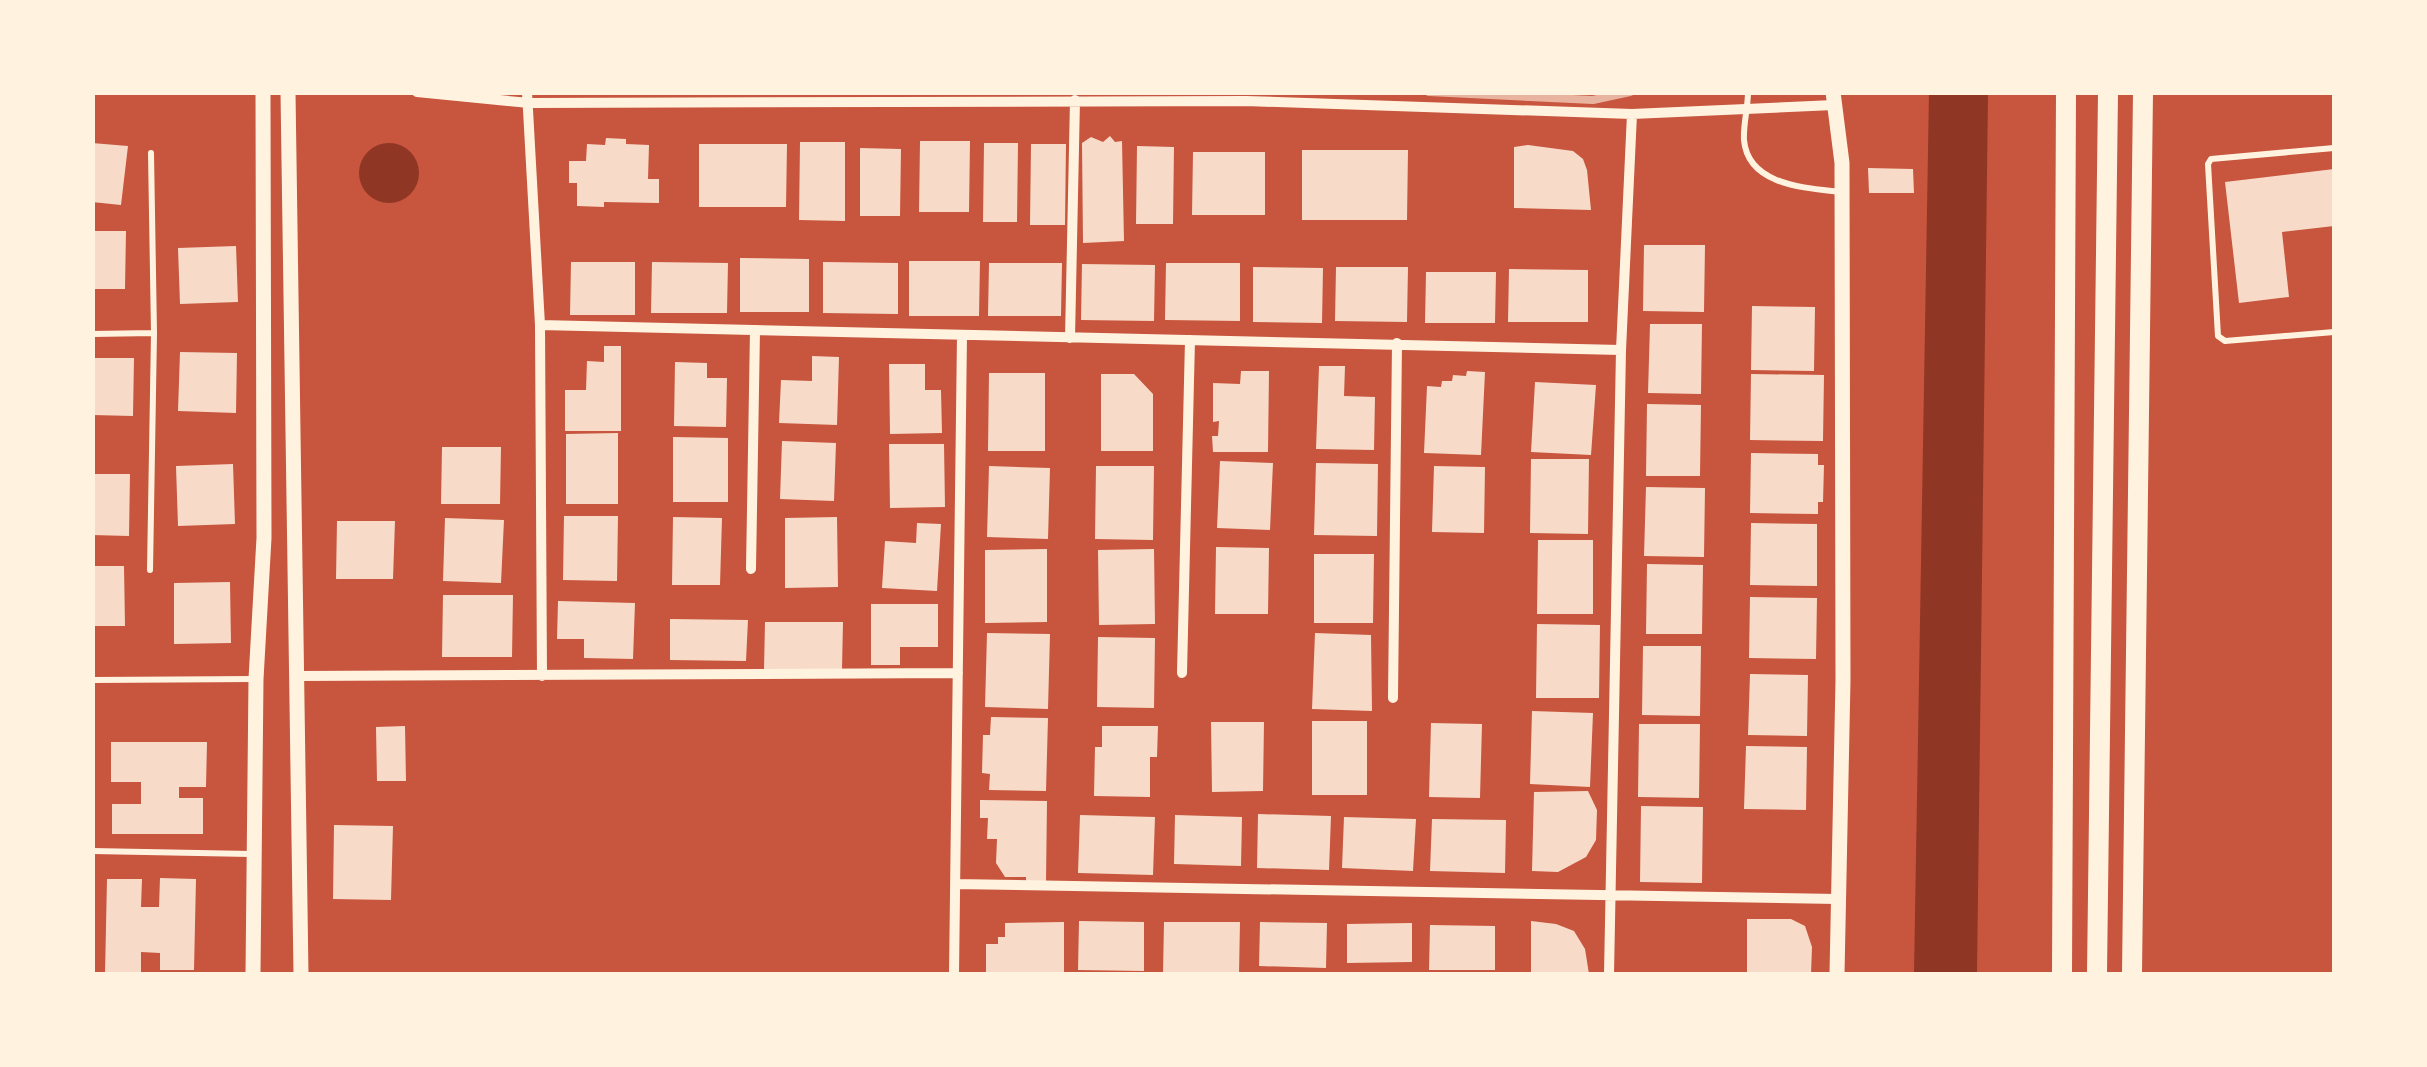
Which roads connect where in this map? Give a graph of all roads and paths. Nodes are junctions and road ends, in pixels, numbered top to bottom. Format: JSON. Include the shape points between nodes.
{"nodes":[{"id":1,"x":263,"y":92,"type":"edge"},
{"id":2,"x":288,"y":92,"type":"edge"},
{"id":3,"x":417,"y":92,"type":"edge"},
{"id":4,"x":1748,"y":92,"type":"edge"},
{"id":5,"x":2066,"y":92,"type":"edge"},
{"id":6,"x":2108,"y":92,"type":"edge"},
{"id":7,"x":2142,"y":92,"type":"edge"},
{"id":8,"x":980,"y":96,"type":"edge"},
{"id":9,"x":528,"y":98,"type":"edge"},
{"id":10,"x":1834,"y":98,"type":"edge"},
{"id":11,"x":1075,"y":100,"type":"junction"},
{"id":12,"x":1748,"y":109,"type":"junction"},
{"id":13,"x":1632,"y":114,"type":"junction"},
{"id":14,"x":2334,"y":148,"type":"edge"},
{"id":15,"x":152,"y":153,"type":"dead end"},
{"id":16,"x":1842,"y":192,"type":"junction"},
{"id":17,"x":540,"y":325,"type":"junction"},
{"id":18,"x":755,"y":330,"type":"junction"},
{"id":19,"x":2334,"y":332,"type":"edge"},
{"id":20,"x":154,"y":333,"type":"junction"},
{"id":21,"x":92,"y":334,"type":"edge"},
{"id":22,"x":962,"y":335,"type":"junction"},
{"id":23,"x":1070,"y":338,"type":"junction"},
{"id":24,"x":1190,"y":340,"type":"junction"},
{"id":25,"x":1397,"y":343,"type":"junction"},
{"id":26,"x":1620,"y":350,"type":"junction"},
{"id":27,"x":264,"y":538,"type":"junction"},
{"id":28,"x":296,"y":538,"type":"junction"},
{"id":29,"x":150,"y":570,"type":"dead end"},
{"id":30,"x":751,"y":570,"type":"dead end"},
{"id":31,"x":958,"y":673,"type":"junction"},
{"id":32,"x":1182,"y":673,"type":"dead end"},
{"id":33,"x":298,"y":676,"type":"junction"},
{"id":34,"x":542,"y":676,"type":"junction"},
{"id":35,"x":256,"y":678,"type":"junction"},
{"id":36,"x":92,"y":680,"type":"edge"},
{"id":37,"x":1393,"y":698,"type":"dead end"},
{"id":38,"x":92,"y":851,"type":"edge"},
{"id":39,"x":253,"y":854,"type":"junction"},
{"id":40,"x":955,"y":884,"type":"junction"},
{"id":41,"x":1611,"y":894,"type":"junction"},
{"id":42,"x":1838,"y":899,"type":"junction"},
{"id":43,"x":252,"y":974,"type":"edge"},
{"id":44,"x":301,"y":974,"type":"edge"},
{"id":45,"x":954,"y":974,"type":"edge"},
{"id":46,"x":1609,"y":974,"type":"edge"},
{"id":47,"x":1837,"y":974,"type":"edge"},
{"id":48,"x":2062,"y":974,"type":"edge"},
{"id":49,"x":2097,"y":974,"type":"edge"},
{"id":50,"x":2132,"y":974,"type":"edge"}],
"edges":[{"from":1,"to":27,"type":"street"},
{"from":2,"to":28,"type":"street"},
{"from":3,"to":9,"type":"street"},
{"from":4,"to":12,"type":"lane"},
{"from":5,"to":48,"type":"main road"},
{"from":6,"to":49,"type":"main road"},
{"from":7,"to":50,"type":"main road"},
{"from":8,"to":9,"type":"street"},
{"from":8,"to":11,"type":"street"},
{"from":9,"to":17,"type":"street"},
{"from":10,"to":12,"type":"street"},
{"from":10,"to":16,"type":"street"},
{"from":11,"to":13,"type":"street"},
{"from":11,"to":23,"type":"street"},
{"from":12,"to":13,"type":"street"},
{"from":12,"to":16,"type":"lane","via":[[1744,143],[1756,166],[1784,185]]},
{"from":13,"to":26,"type":"street"},
{"from":14,"to":19,"type":"lane","via":[[2208,164],[2218,336],[2225,341]]},
{"from":15,"to":20,"type":"lane"},
{"from":16,"to":42,"type":"street"},
{"from":17,"to":18,"type":"street"},
{"from":17,"to":34,"type":"street"},
{"from":18,"to":22,"type":"street"},
{"from":18,"to":30,"type":"street"},
{"from":20,"to":21,"type":"lane"},
{"from":20,"to":29,"type":"lane"},
{"from":22,"to":23,"type":"street"},
{"from":22,"to":31,"type":"street"},
{"from":23,"to":24,"type":"street"},
{"from":24,"to":25,"type":"street"},
{"from":24,"to":32,"type":"street"},
{"from":25,"to":26,"type":"street"},
{"from":25,"to":37,"type":"street"},
{"from":26,"to":41,"type":"street"},
{"from":27,"to":28,"type":"street"},
{"from":27,"to":35,"type":"street"},
{"from":28,"to":33,"type":"street"},
{"from":31,"to":34,"type":"street"},
{"from":31,"to":40,"type":"street"},
{"from":33,"to":34,"type":"street"},
{"from":33,"to":44,"type":"street"},
{"from":35,"to":36,"type":"lane"},
{"from":35,"to":39,"type":"street"},
{"from":38,"to":39,"type":"lane"},
{"from":39,"to":43,"type":"street"},
{"from":40,"to":41,"type":"street"},
{"from":40,"to":45,"type":"street"},
{"from":41,"to":42,"type":"street"},
{"from":41,"to":46,"type":"street"},
{"from":42,"to":47,"type":"street"}]}
